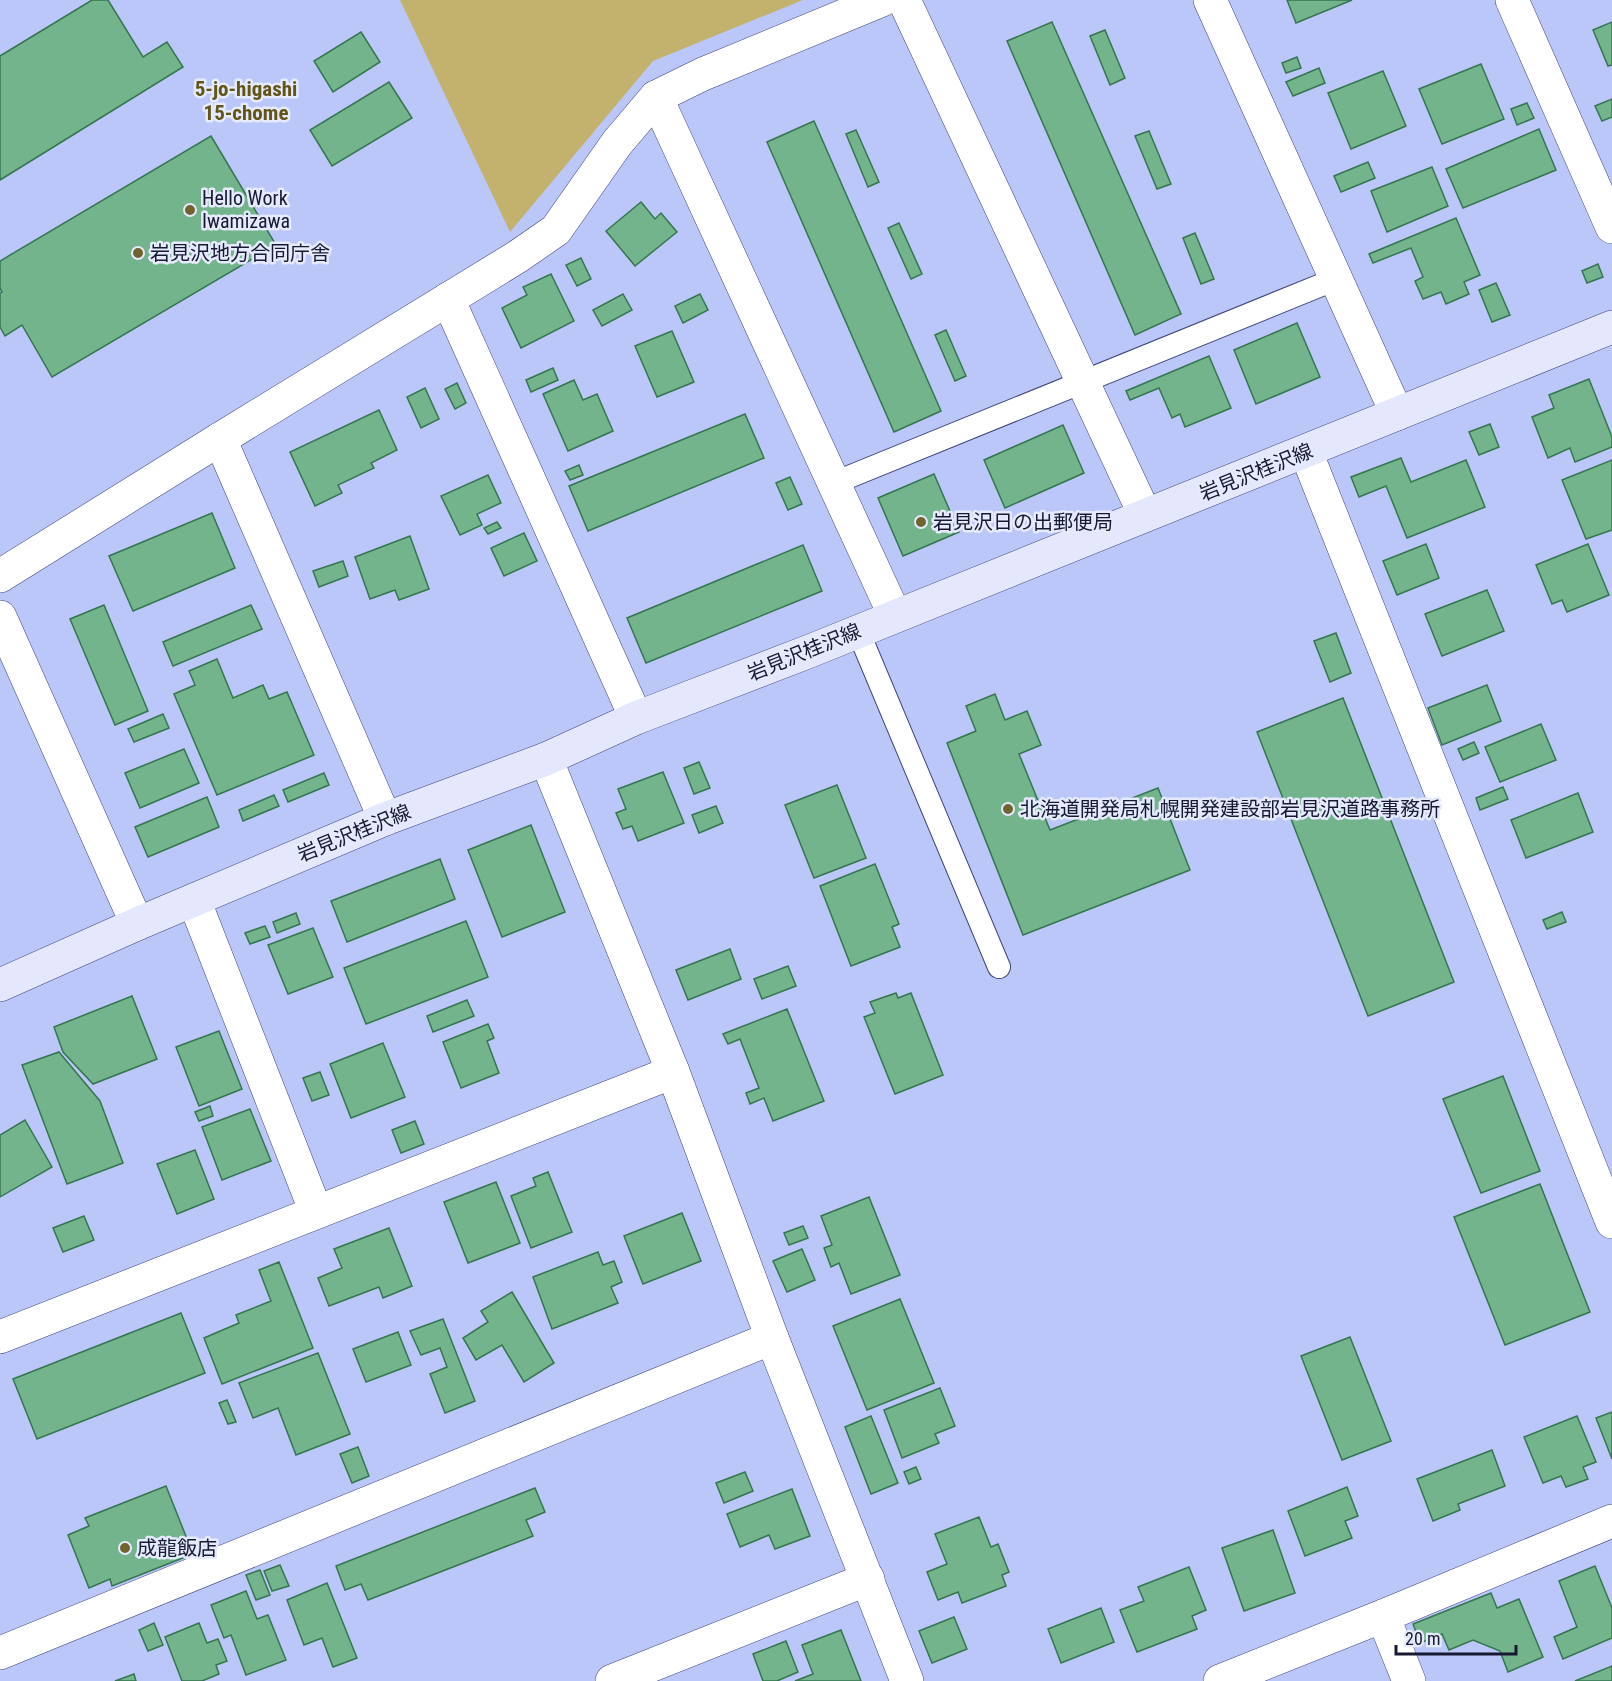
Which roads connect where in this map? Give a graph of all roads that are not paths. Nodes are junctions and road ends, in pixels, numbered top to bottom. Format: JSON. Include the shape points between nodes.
{"nodes":[{"id":1,"x":882,"y":0,"type":"edge"},
{"id":2,"x":904,"y":0,"type":"edge"},
{"id":3,"x":1210,"y":0,"type":"edge"},
{"id":4,"x":1512,"y":0,"type":"edge"},
{"id":5,"x":656,"y":97,"type":"junction"},
{"id":6,"x":1612,"y":227,"type":"edge"},
{"id":7,"x":1336,"y":279,"type":"junction"},
{"id":8,"x":448,"y":299,"type":"junction"},
{"id":9,"x":1612,"y":327,"type":"edge"},
{"id":10,"x":1083,"y":381,"type":"junction"},
{"id":11,"x":1397,"y":414,"type":"junction"},
{"id":12,"x":220,"y":439,"type":"junction"},
{"id":13,"x":1306,"y":452,"type":"junction"},
{"id":14,"x":834,"y":483,"type":"junction"},
{"id":15,"x":1146,"y":515,"type":"junction"},
{"id":16,"x":0,"y":576,"type":"edge"},
{"id":17,"x":895,"y":616,"type":"junction"},
{"id":18,"x":0,"y":617,"type":"edge"},
{"id":19,"x":858,"y":631,"type":"junction"},
{"id":20,"x":636,"y":718,"type":"junction"},
{"id":21,"x":546,"y":759,"type":"junction"},
{"id":22,"x":385,"y":819,"type":"junction"},
{"id":23,"x":194,"y":900,"type":"junction"},
{"id":24,"x":137,"y":924,"type":"junction"},
{"id":25,"x":999,"y":967,"type":"dead end"},
{"id":26,"x":0,"y":985,"type":"edge"},
{"id":27,"x":673,"y":1072,"type":"junction"},
{"id":28,"x":1600,"y":1156,"type":"edge"},
{"id":29,"x":316,"y":1212,"type":"junction"},
{"id":30,"x":1612,"y":1222,"type":"edge"},
{"id":31,"x":0,"y":1337,"type":"edge"},
{"id":32,"x":772,"y":1338,"type":"junction"},
{"id":33,"x":1612,"y":1521,"type":"edge"},
{"id":34,"x":868,"y":1579,"type":"junction"},
{"id":35,"x":1383,"y":1616,"type":"junction"},
{"id":36,"x":0,"y":1653,"type":"edge"},
{"id":37,"x":612,"y":1681,"type":"edge"},
{"id":38,"x":907,"y":1681,"type":"edge"},
{"id":39,"x":1220,"y":1681,"type":"edge"},
{"id":40,"x":1410,"y":1681,"type":"edge"}],
"edges":[{"from":1,"to":5,"type":"street"},
{"from":2,"to":10,"type":"street"},
{"from":3,"to":7,"type":"street"},
{"from":4,"to":6,"type":"street"},
{"from":5,"to":8,"type":"street","via":[[617,143],[556,230]]},
{"from":5,"to":14,"type":"street"},
{"from":7,"to":10,"type":"lane"},
{"from":7,"to":11,"type":"street"},
{"from":8,"to":12,"type":"street"},
{"from":8,"to":20,"type":"street"},
{"from":9,"to":11,"type":"main road","name":"岩見沢桂沢線"},
{"from":10,"to":14,"type":"lane"},
{"from":10,"to":15,"type":"street"},
{"from":11,"to":13,"type":"main road","name":"岩見沢桂沢線"},
{"from":12,"to":16,"type":"street"},
{"from":12,"to":22,"type":"street"},
{"from":13,"to":15,"type":"main road","name":"岩見沢桂沢線"},
{"from":13,"to":28,"type":"street"},
{"from":14,"to":17,"type":"street"},
{"from":15,"to":17,"type":"main road","name":"岩見沢桂沢線"},
{"from":17,"to":19,"type":"main road","name":"岩見沢桂沢線"},
{"from":18,"to":24,"type":"street"},
{"from":19,"to":20,"type":"main road","name":"岩見沢桂沢線"},
{"from":19,"to":25,"type":"lane"},
{"from":20,"to":21,"type":"main road","name":"岩見沢桂沢線"},
{"from":21,"to":22,"type":"main road","name":"岩見沢桂沢線"},
{"from":21,"to":27,"type":"street"},
{"from":22,"to":23,"type":"main road","name":"岩見沢桂沢線"},
{"from":23,"to":24,"type":"main road","name":"岩見沢桂沢線"},
{"from":23,"to":29,"type":"street"},
{"from":24,"to":26,"type":"main road","name":"岩見沢桂沢線"},
{"from":27,"to":29,"type":"street"},
{"from":27,"to":32,"type":"street"},
{"from":28,"to":30,"type":"street"},
{"from":29,"to":31,"type":"street"},
{"from":32,"to":34,"type":"street"},
{"from":32,"to":36,"type":"street"},
{"from":33,"to":35,"type":"street"},
{"from":34,"to":37,"type":"street"},
{"from":34,"to":38,"type":"street"},
{"from":35,"to":39,"type":"street"},
{"from":35,"to":40,"type":"street"}]}
